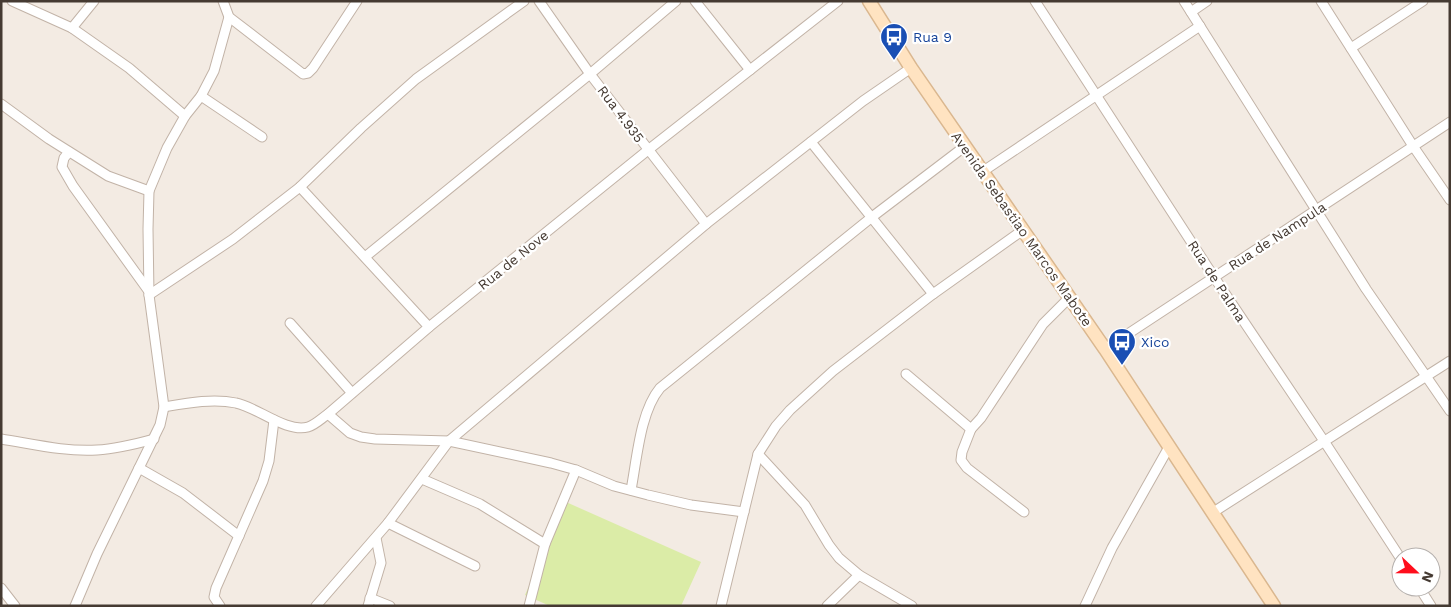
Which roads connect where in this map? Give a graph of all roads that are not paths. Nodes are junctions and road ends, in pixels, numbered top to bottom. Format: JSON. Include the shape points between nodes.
{"nodes":[{"id":1,"x":12,"y":1,"type":"edge"},
{"id":2,"x":94,"y":1,"type":"edge"},
{"id":3,"x":357,"y":1,"type":"edge"},
{"id":4,"x":524,"y":1,"type":"edge"},
{"id":5,"x":539,"y":1,"type":"edge"},
{"id":6,"x":676,"y":1,"type":"edge"},
{"id":7,"x":695,"y":1,"type":"edge"},
{"id":8,"x":838,"y":1,"type":"edge"},
{"id":9,"x":869,"y":1,"type":"edge"},
{"id":10,"x":1035,"y":1,"type":"edge"},
{"id":11,"x":1184,"y":1,"type":"edge"},
{"id":12,"x":1207,"y":1,"type":"edge"},
{"id":13,"x":1321,"y":1,"type":"edge"},
{"id":14,"x":1424,"y":1,"type":"edge"},
{"id":15,"x":224,"y":2,"type":"edge"},
{"id":16,"x":1191,"y":12,"type":"junction"},
{"id":17,"x":229,"y":17,"type":"junction"},
{"id":18,"x":1200,"y":26,"type":"junction"},
{"id":19,"x":72,"y":28,"type":"junction"},
{"id":20,"x":1351,"y":48,"type":"junction"},
{"id":21,"x":910,"y":68,"type":"junction"},
{"id":22,"x":750,"y":70,"type":"junction"},
{"id":23,"x":590,"y":74,"type":"junction"},
{"id":24,"x":1096,"y":94,"type":"junction"},
{"id":25,"x":201,"y":96,"type":"junction"},
{"id":26,"x":1,"y":103,"type":"edge"},
{"id":27,"x":185,"y":116,"type":"junction"},
{"id":28,"x":1450,"y":122,"type":"edge"},
{"id":29,"x":262,"y":137,"type":"dead end"},
{"id":30,"x":811,"y":142,"type":"junction"},
{"id":31,"x":1413,"y":146,"type":"junction"},
{"id":32,"x":964,"y":147,"type":"junction"},
{"id":33,"x":648,"y":150,"type":"junction"},
{"id":34,"x":69,"y":152,"type":"junction"},
{"id":35,"x":982,"y":172,"type":"junction"},
{"id":36,"x":300,"y":187,"type":"junction"},
{"id":37,"x":149,"y":191,"type":"junction"},
{"id":38,"x":1450,"y":200,"type":"edge"},
{"id":39,"x":1317,"y":210,"type":"junction"},
{"id":40,"x":872,"y":217,"type":"junction"},
{"id":41,"x":706,"y":224,"type":"junction"},
{"id":42,"x":1023,"y":230,"type":"junction"},
{"id":43,"x":365,"y":256,"type":"junction"},
{"id":44,"x":1214,"y":277,"type":"junction"},
{"id":45,"x":149,"y":293,"type":"junction"},
{"id":46,"x":933,"y":294,"type":"junction"},
{"id":47,"x":1070,"y":297,"type":"junction"},
{"id":48,"x":290,"y":323,"type":"dead end"},
{"id":49,"x":429,"y":327,"type":"junction"},
{"id":50,"x":1105,"y":349,"type":"junction"},
{"id":51,"x":1450,"y":361,"type":"edge"},
{"id":52,"x":906,"y":374,"type":"dead end"},
{"id":53,"x":1427,"y":376,"type":"junction"},
{"id":54,"x":352,"y":393,"type":"junction"},
{"id":55,"x":164,"y":407,"type":"junction"},
{"id":56,"x":1450,"y":411,"type":"edge"},
{"id":57,"x":328,"y":414,"type":"junction"},
{"id":58,"x":274,"y":420,"type":"junction"},
{"id":59,"x":971,"y":429,"type":"junction"},
{"id":60,"x":1,"y":439,"type":"edge"},
{"id":61,"x":154,"y":440,"type":"junction"},
{"id":62,"x":448,"y":440,"type":"junction"},
{"id":63,"x":1324,"y":441,"type":"junction"},
{"id":64,"x":1169,"y":446,"type":"junction"},
{"id":65,"x":758,"y":454,"type":"junction"},
{"id":66,"x":139,"y":468,"type":"junction"},
{"id":67,"x":576,"y":470,"type":"junction"},
{"id":68,"x":422,"y":479,"type":"junction"},
{"id":69,"x":631,"y":490,"type":"junction"},
{"id":70,"x":744,"y":512,"type":"junction"},
{"id":71,"x":1024,"y":512,"type":"dead end"},
{"id":72,"x":1212,"y":513,"type":"junction"},
{"id":73,"x":388,"y":523,"type":"junction"},
{"id":74,"x":239,"y":536,"type":"junction"},
{"id":75,"x":376,"y":538,"type":"junction"},
{"id":76,"x":545,"y":544,"type":"junction"},
{"id":77,"x":1393,"y":547,"type":"edge"},
{"id":78,"x":475,"y":566,"type":"dead end"},
{"id":79,"x":859,"y":575,"type":"junction"},
{"id":80,"x":1,"y":588,"type":"edge"},
{"id":81,"x":369,"y":602,"type":"edge"},
{"id":82,"x":15,"y":606,"type":"edge"},
{"id":83,"x":75,"y":606,"type":"edge"},
{"id":84,"x":220,"y":606,"type":"edge"},
{"id":85,"x":316,"y":606,"type":"edge"},
{"id":86,"x":390,"y":606,"type":"edge"},
{"id":87,"x":529,"y":606,"type":"edge"},
{"id":88,"x":721,"y":606,"type":"edge"},
{"id":89,"x":827,"y":606,"type":"edge"},
{"id":90,"x":912,"y":606,"type":"edge"},
{"id":91,"x":1085,"y":606,"type":"edge"},
{"id":92,"x":1274,"y":606,"type":"edge"}],
"edges":[{"from":1,"to":19,"type":"street"},
{"from":2,"to":19,"type":"street"},
{"from":3,"to":17,"type":"street","via":[[313,68],[303,74]]},
{"from":4,"to":36,"type":"street","via":[[416,79]]},
{"from":5,"to":23,"type":"street","name":"Rua 4.935"},
{"from":6,"to":23,"type":"street"},
{"from":7,"to":22,"type":"street"},
{"from":8,"to":22,"type":"street","name":"Rua de Nove"},
{"from":9,"to":21,"type":"main road","name":"Avenida Sebastiao Marcos Mabote"},
{"from":10,"to":24,"type":"street","name":"Rua de Palma"},
{"from":11,"to":16,"type":"street"},
{"from":12,"to":16,"type":"street"},
{"from":13,"to":20,"type":"street"},
{"from":14,"to":20,"type":"street"},
{"from":15,"to":17,"type":"street"},
{"from":16,"to":18,"type":"street"},
{"from":17,"to":25,"type":"street","via":[[214,72]]},
{"from":18,"to":24,"type":"street"},
{"from":18,"to":39,"type":"street"},
{"from":19,"to":27,"type":"street","via":[[129,68]]},
{"from":20,"to":31,"type":"street"},
{"from":21,"to":30,"type":"street"},
{"from":21,"to":32,"type":"main road","name":"Avenida Sebastiao Marcos Mabote"},
{"from":22,"to":33,"type":"street","name":"Rua de Nove"},
{"from":23,"to":33,"type":"street","name":"Rua 4.935"},
{"from":23,"to":43,"type":"street"},
{"from":24,"to":35,"type":"street"},
{"from":24,"to":44,"type":"street","name":"Rua de Palma"},
{"from":25,"to":27,"type":"street"},
{"from":25,"to":29,"type":"street"},
{"from":26,"to":34,"type":"street"},
{"from":27,"to":37,"type":"street"},
{"from":28,"to":31,"type":"street","name":"Rua de Nampula"},
{"from":30,"to":40,"type":"street"},
{"from":30,"to":41,"type":"street"},
{"from":31,"to":38,"type":"street"},
{"from":31,"to":39,"type":"street","name":"Rua de Nampula"},
{"from":32,"to":35,"type":"main road","name":"Avenida Sebastiao Marcos Mabote"},
{"from":32,"to":40,"type":"street"},
{"from":33,"to":41,"type":"street","name":"Rua 4.935"},
{"from":33,"to":49,"type":"street","name":"Rua de Nove"},
{"from":34,"to":37,"type":"street","via":[[108,176]]},
{"from":34,"to":45,"type":"street","via":[[62,167]]},
{"from":35,"to":42,"type":"main road","name":"Avenida Sebastiao Marcos Mabote"},
{"from":36,"to":43,"type":"street"},
{"from":36,"to":45,"type":"street","via":[[233,239]]},
{"from":37,"to":45,"type":"street"},
{"from":39,"to":44,"type":"street","name":"Rua de Nampula"},
{"from":39,"to":53,"type":"street","via":[[1366,289]]},
{"from":40,"to":46,"type":"street"},
{"from":40,"to":69,"type":"street","via":[[660,388],[646,412]]},
{"from":41,"to":62,"type":"street"},
{"from":42,"to":46,"type":"street"},
{"from":42,"to":47,"type":"main road","name":"Avenida Sebastiao Marcos Mabote"},
{"from":43,"to":49,"type":"street"},
{"from":44,"to":50,"type":"street","name":"Rua de Nampula"},
{"from":44,"to":63,"type":"street","name":"Rua de Palma"},
{"from":45,"to":55,"type":"street"},
{"from":46,"to":65,"type":"street","via":[[790,410]]},
{"from":47,"to":50,"type":"main road","name":"Avenida Sebastiao Marcos Mabote"},
{"from":47,"to":59,"type":"street","via":[[1043,324]]},
{"from":48,"to":54,"type":"street"},
{"from":49,"to":54,"type":"street","name":"Rua de Nove"},
{"from":50,"to":64,"type":"main road","name":"Avenida Sebastiao Marcos Mabote"},
{"from":51,"to":53,"type":"street"},
{"from":52,"to":59,"type":"street"},
{"from":53,"to":56,"type":"street"},
{"from":53,"to":63,"type":"street"},
{"from":54,"to":57,"type":"street","name":"Rua de Nove"},
{"from":55,"to":58,"type":"street","name":"Rua de Nove","via":[[210,401],[237,403]]},
{"from":55,"to":61,"type":"street"},
{"from":57,"to":58,"type":"street","name":"Rua de Nove","via":[[310,427],[300,428]]},
{"from":57,"to":62,"type":"street","via":[[350,433],[361,437]]},
{"from":58,"to":74,"type":"street","via":[[263,481]]},
{"from":59,"to":71,"type":"street","via":[[961,460]]},
{"from":60,"to":61,"type":"street","via":[[54,448],[96,450]]},
{"from":61,"to":66,"type":"street"},
{"from":62,"to":67,"type":"street"},
{"from":62,"to":68,"type":"street"},
{"from":63,"to":72,"type":"street"},
{"from":63,"to":77,"type":"street","name":"Rua de Palma"},
{"from":64,"to":72,"type":"main road","name":"Avenida Sebastiao Marcos Mabote"},
{"from":64,"to":91,"type":"street","via":[[1112,548]]},
{"from":65,"to":70,"type":"street"},
{"from":65,"to":79,"type":"street","via":[[805,505],[839,558]]},
{"from":66,"to":74,"type":"street","via":[[183,493]]},
{"from":66,"to":83,"type":"street"},
{"from":67,"to":69,"type":"street"},
{"from":67,"to":76,"type":"street"},
{"from":68,"to":73,"type":"street"},
{"from":68,"to":76,"type":"street","via":[[480,504]]},
{"from":69,"to":70,"type":"street","via":[[691,505]]},
{"from":70,"to":88,"type":"street"},
{"from":72,"to":92,"type":"main road","name":"Avenida Sebastiao Marcos Mabote"},
{"from":73,"to":75,"type":"street"},
{"from":73,"to":78,"type":"street"},
{"from":74,"to":84,"type":"street","via":[[216,588],[214,596]]},
{"from":75,"to":81,"type":"street","via":[[381,563]]},
{"from":75,"to":85,"type":"street"},
{"from":76,"to":87,"type":"street"},
{"from":79,"to":89,"type":"street"},
{"from":79,"to":90,"type":"street"},
{"from":80,"to":82,"type":"street"},
{"from":81,"to":86,"type":"street"}]}
